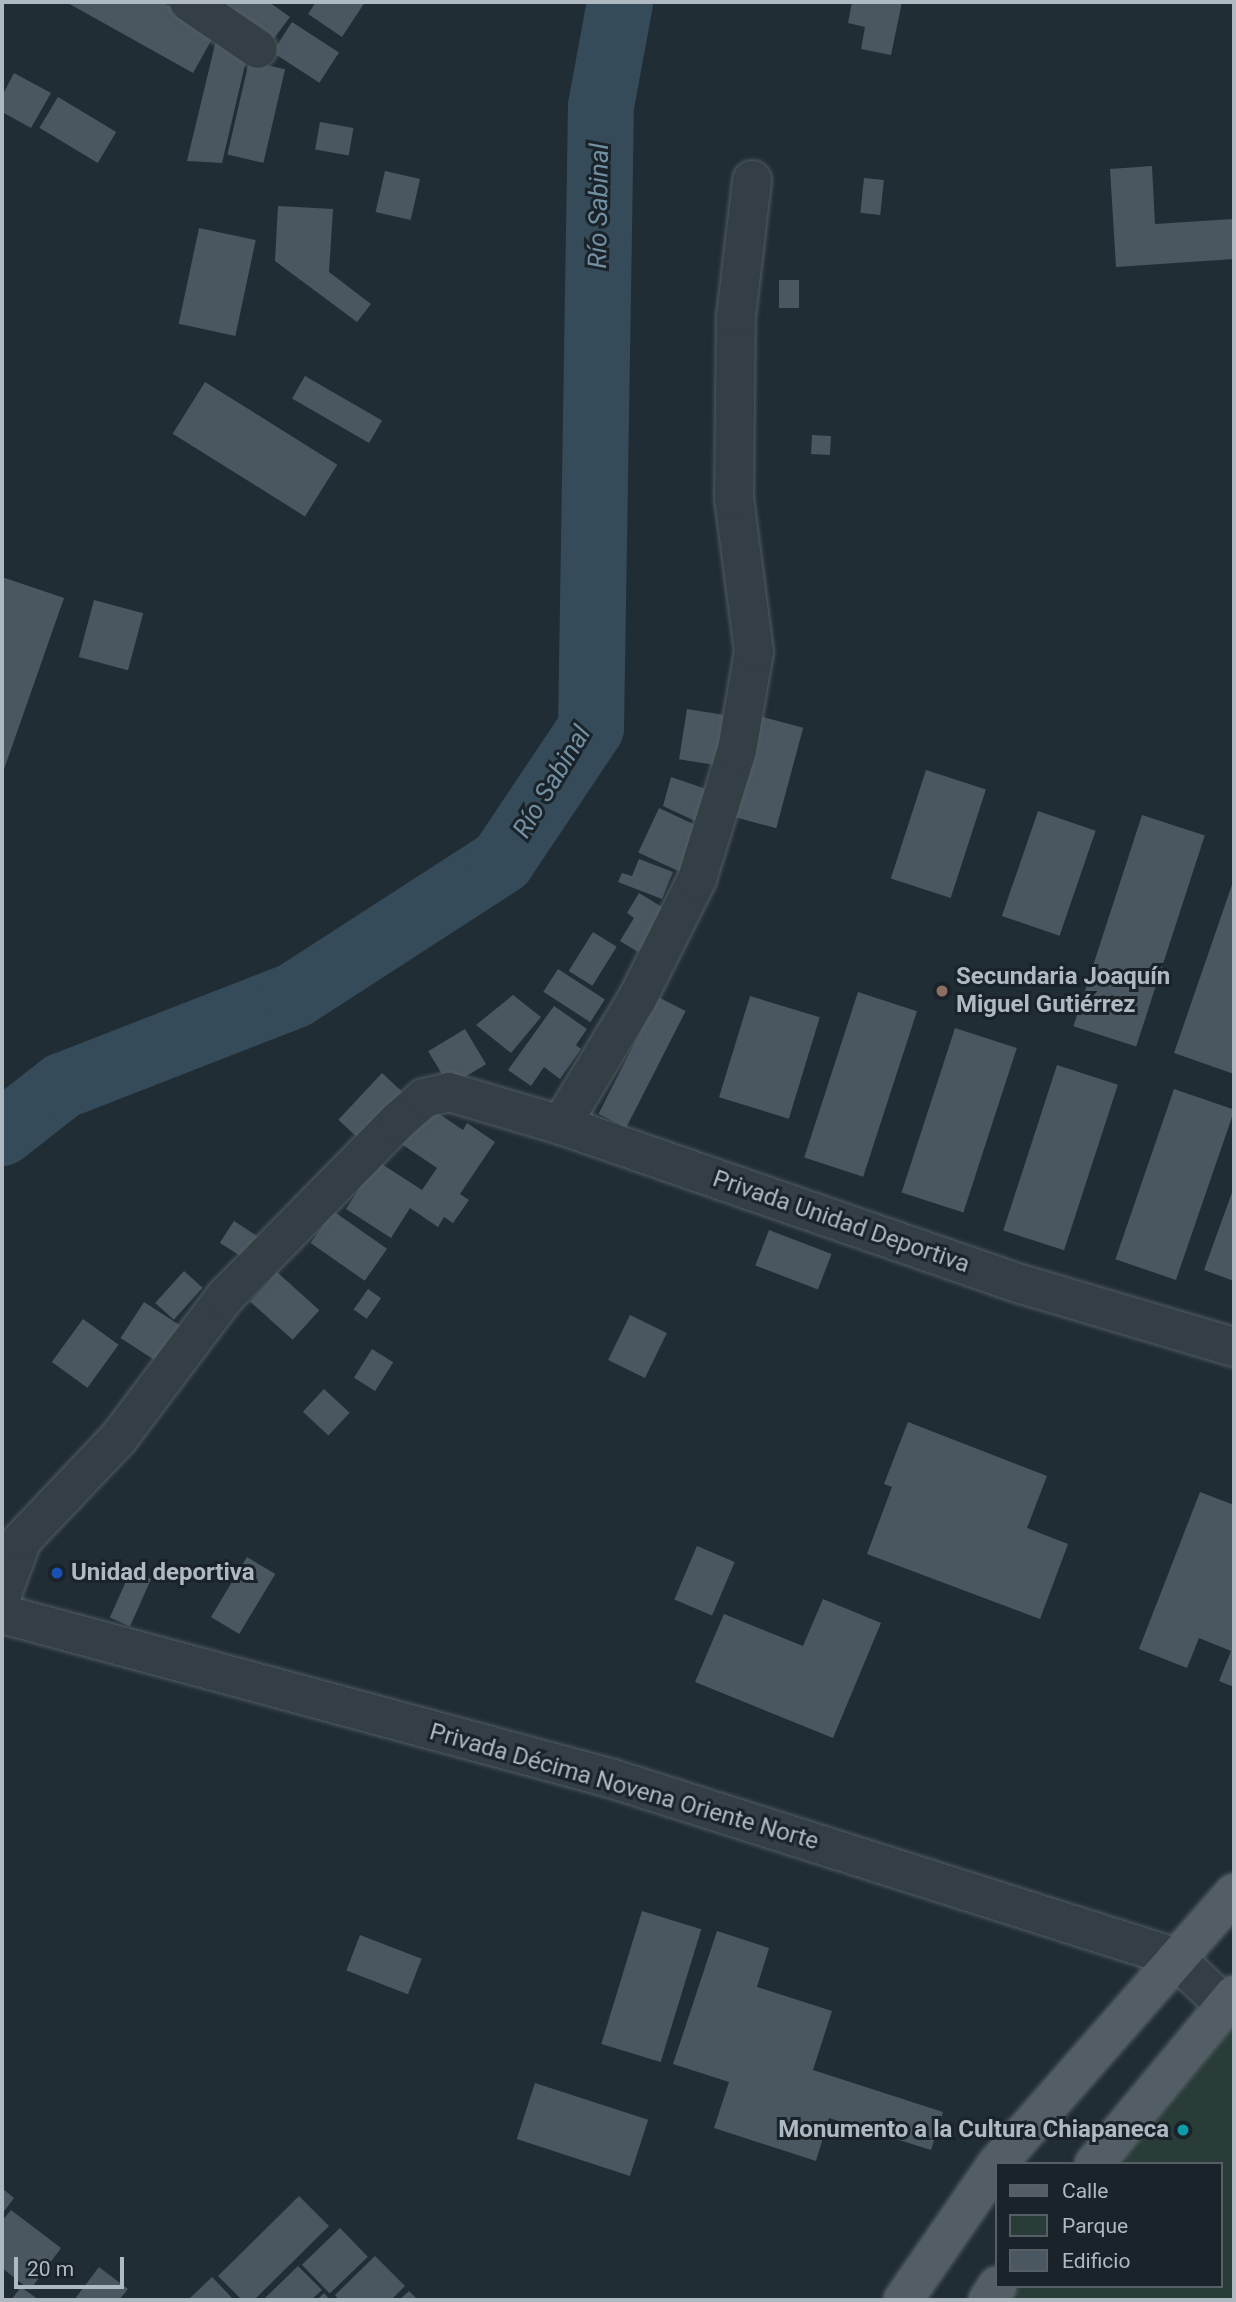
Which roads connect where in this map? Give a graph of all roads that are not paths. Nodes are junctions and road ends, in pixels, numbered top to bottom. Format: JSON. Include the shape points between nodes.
{"nodes":[{"id":1,"x":189,"y":2,"type":"edge"},
{"id":2,"x":258,"y":49,"type":"dead end"},
{"id":3,"x":752,"y":180,"type":"dead end"},
{"id":4,"x":561,"y":1125,"type":"junction"},
{"id":5,"x":1234,"y":1347,"type":"edge"},
{"id":6,"x":2,"y":1594,"type":"edge"},
{"id":7,"x":2,"y":1614,"type":"edge"},
{"id":8,"x":1234,"y":1893,"type":"edge"},
{"id":9,"x":1174,"y":1957,"type":"junction"},
{"id":10,"x":1230,"y":2000,"type":"edge"},
{"id":11,"x":999,"y":2162,"type":"edge"},
{"id":12,"x":1096,"y":2162,"type":"edge"},
{"id":13,"x":995,"y":2167,"type":"edge"},
{"id":14,"x":903,"y":2300,"type":"edge"}],
"edges":[{"from":1,"to":2,"type":"street"},
{"from":3,"to":4,"type":"street","via":[[736,317],[734,499],[754,652],[737,750],[696,879],[637,999]]},
{"from":4,"to":5,"type":"street","name":"Privada Unidad Deportiva","via":[[1021,1284]]},
{"from":4,"to":6,"type":"street","name":"Privada Unidad Deportiva","via":[[449,1092],[424,1098],[225,1297],[118,1439],[22,1539]]},
{"from":7,"to":9,"type":"street","name":"Privada Décima Novena Oriente Norte","via":[[610,1778]]},
{"from":8,"to":9,"type":"main road"},
{"from":9,"to":10,"type":"street","name":"Privada Décima Novena Oriente Norte"},
{"from":9,"to":11,"type":"main road"},
{"from":10,"to":12,"type":"main road"},
{"from":13,"to":14,"type":"main road"}]}
